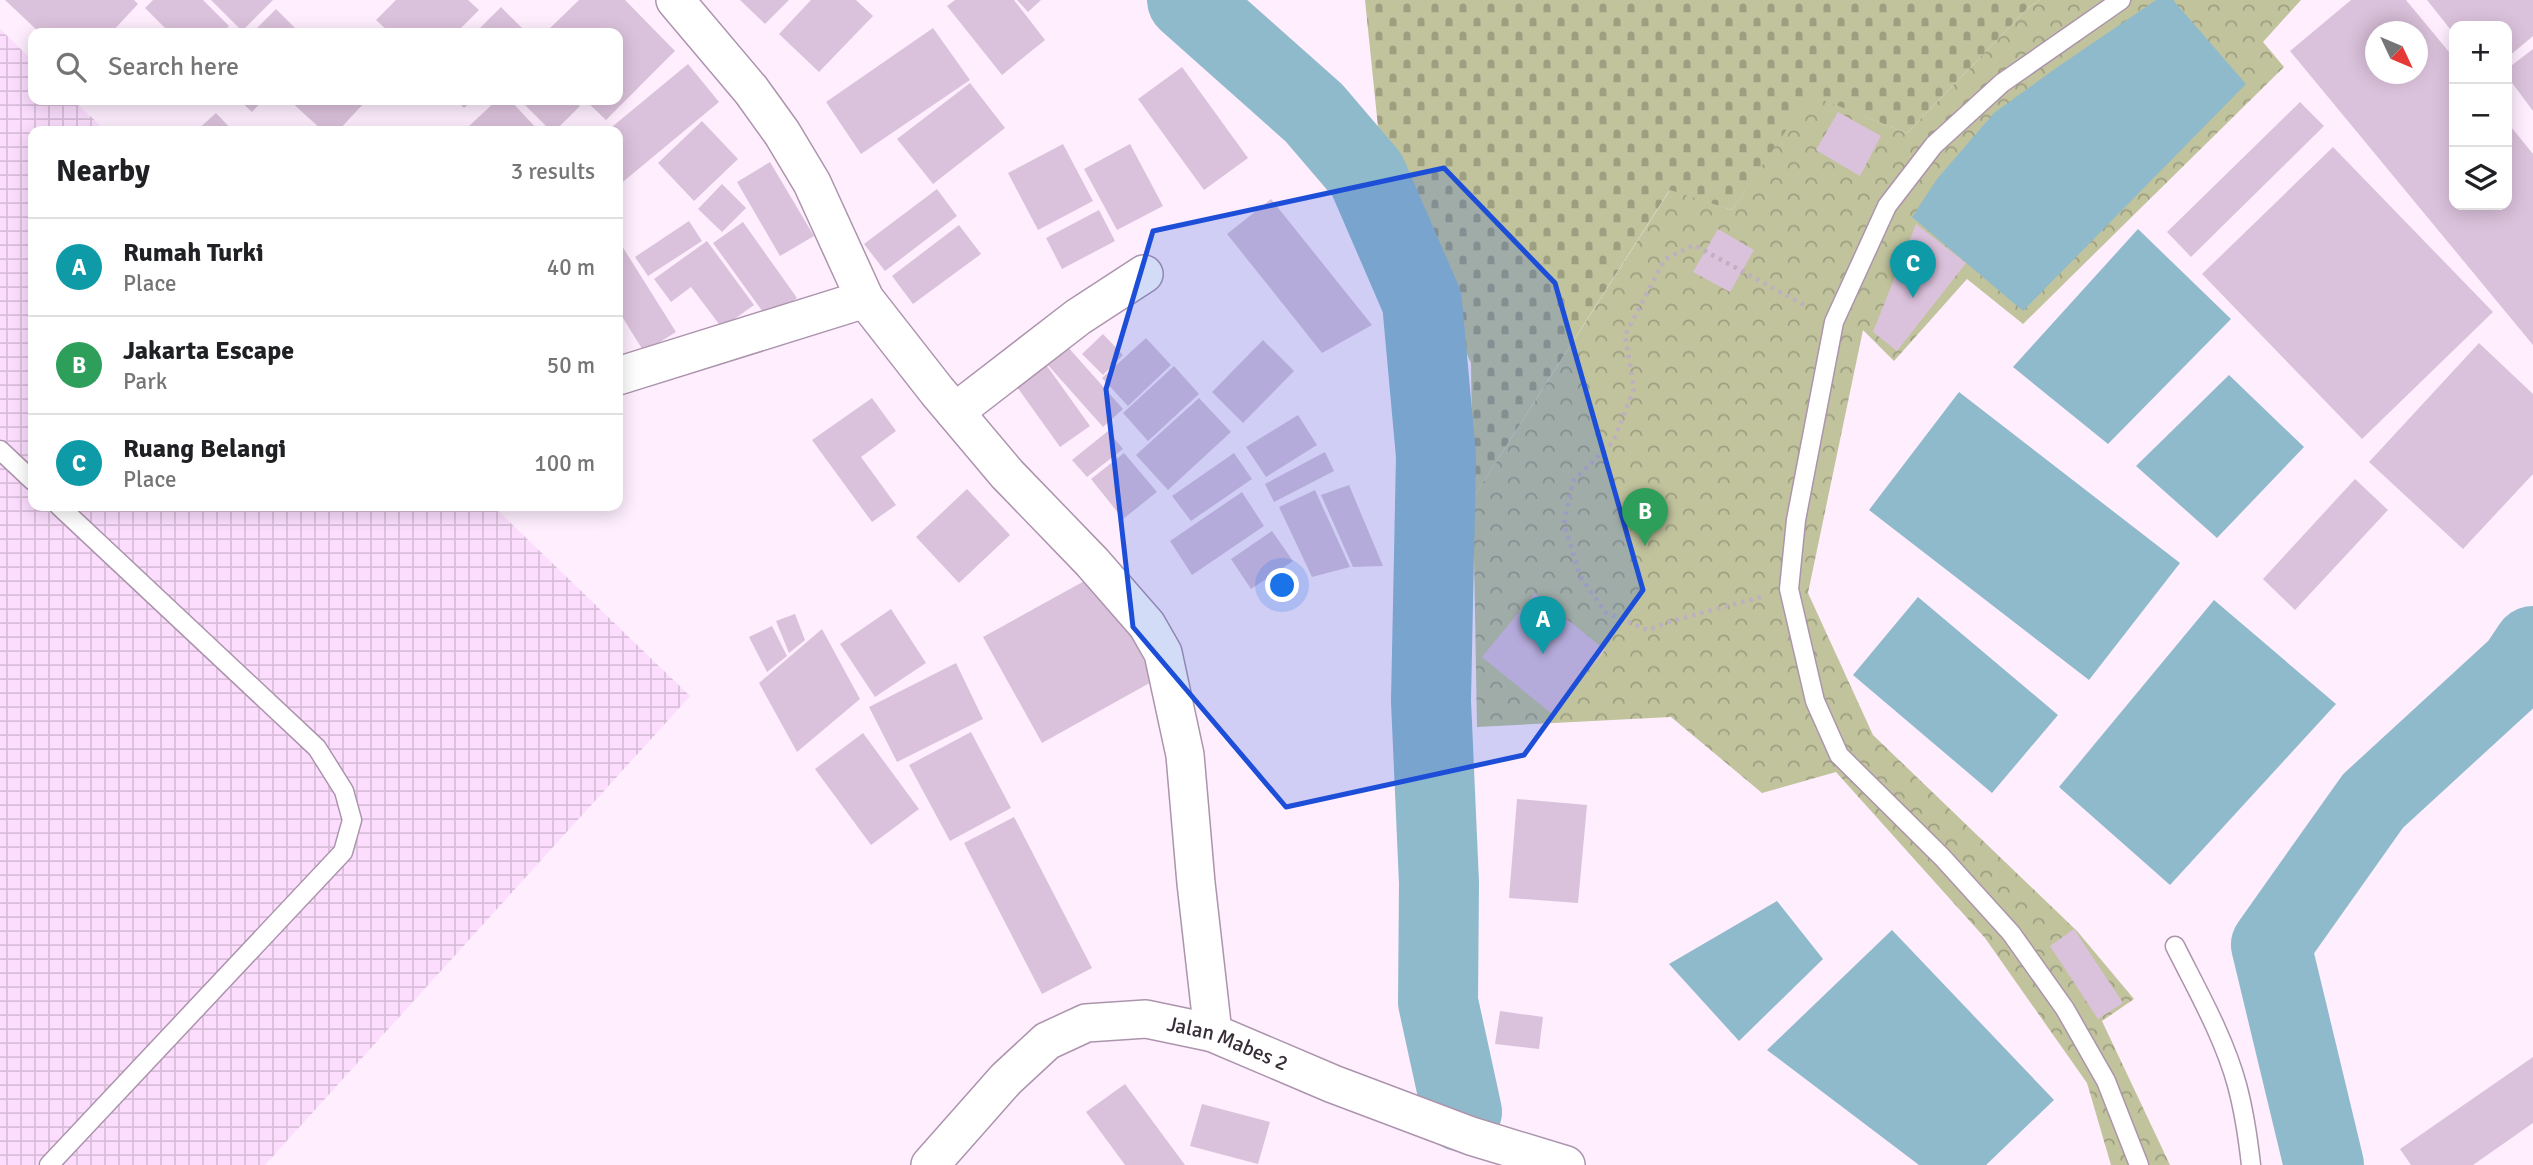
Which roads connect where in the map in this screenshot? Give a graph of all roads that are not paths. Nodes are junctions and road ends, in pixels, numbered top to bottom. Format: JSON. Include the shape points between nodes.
{"nodes":[{"id":1,"x":675,"y":0,"type":"edge"},
{"id":2,"x":2121,"y":0,"type":"edge"},
{"id":3,"x":1144,"y":274,"type":"dead end"},
{"id":4,"x":865,"y":299,"type":"junction"},
{"id":5,"x":623,"y":374,"type":"edge"},
{"id":6,"x":955,"y":412,"type":"junction"},
{"id":7,"x":0,"y":450,"type":"edge"},
{"id":8,"x":28,"y":476,"type":"edge"},
{"id":9,"x":64,"y":511,"type":"edge"},
{"id":10,"x":2175,"y":946,"type":"dead end"},
{"id":11,"x":1213,"y":1033,"type":"junction"},
{"id":12,"x":50,"y":1165,"type":"edge"},
{"id":13,"x":930,"y":1165,"type":"edge"},
{"id":14,"x":1566,"y":1165,"type":"edge"},
{"id":15,"x":2139,"y":1165,"type":"edge"},
{"id":16,"x":2251,"y":1165,"type":"edge"}],
"edges":[{"from":1,"to":4,"type":"street","via":[[782,133],[812,183]]},
{"from":2,"to":15,"type":"lane","via":[[2002,83],[1934,145],[1887,206],[1834,322],[1796,520],[1789,589],[1815,701],[1839,755],[2011,933],[2065,1009],[2106,1082]]},
{"from":3,"to":6,"type":"street","via":[[1078,317]]},
{"from":4,"to":5,"type":"street"},
{"from":4,"to":6,"type":"street"},
{"from":6,"to":11,"type":"street","via":[[1147,625],[1163,653],[1185,755]]},
{"from":7,"to":8,"type":"lane"},
{"from":9,"to":12,"type":"lane","via":[[317,748],[344,791],[352,820],[343,852]]},
{"from":10,"to":16,"type":"lane","via":[[2237,1083]]},
{"from":11,"to":13,"type":"street","name":"Jalan Mabes 2","via":[[1146,1019],[1086,1023],[1046,1041]]},
{"from":11,"to":14,"type":"street","name":"Jalan Mabes 2","via":[[1471,1136]]}]}
